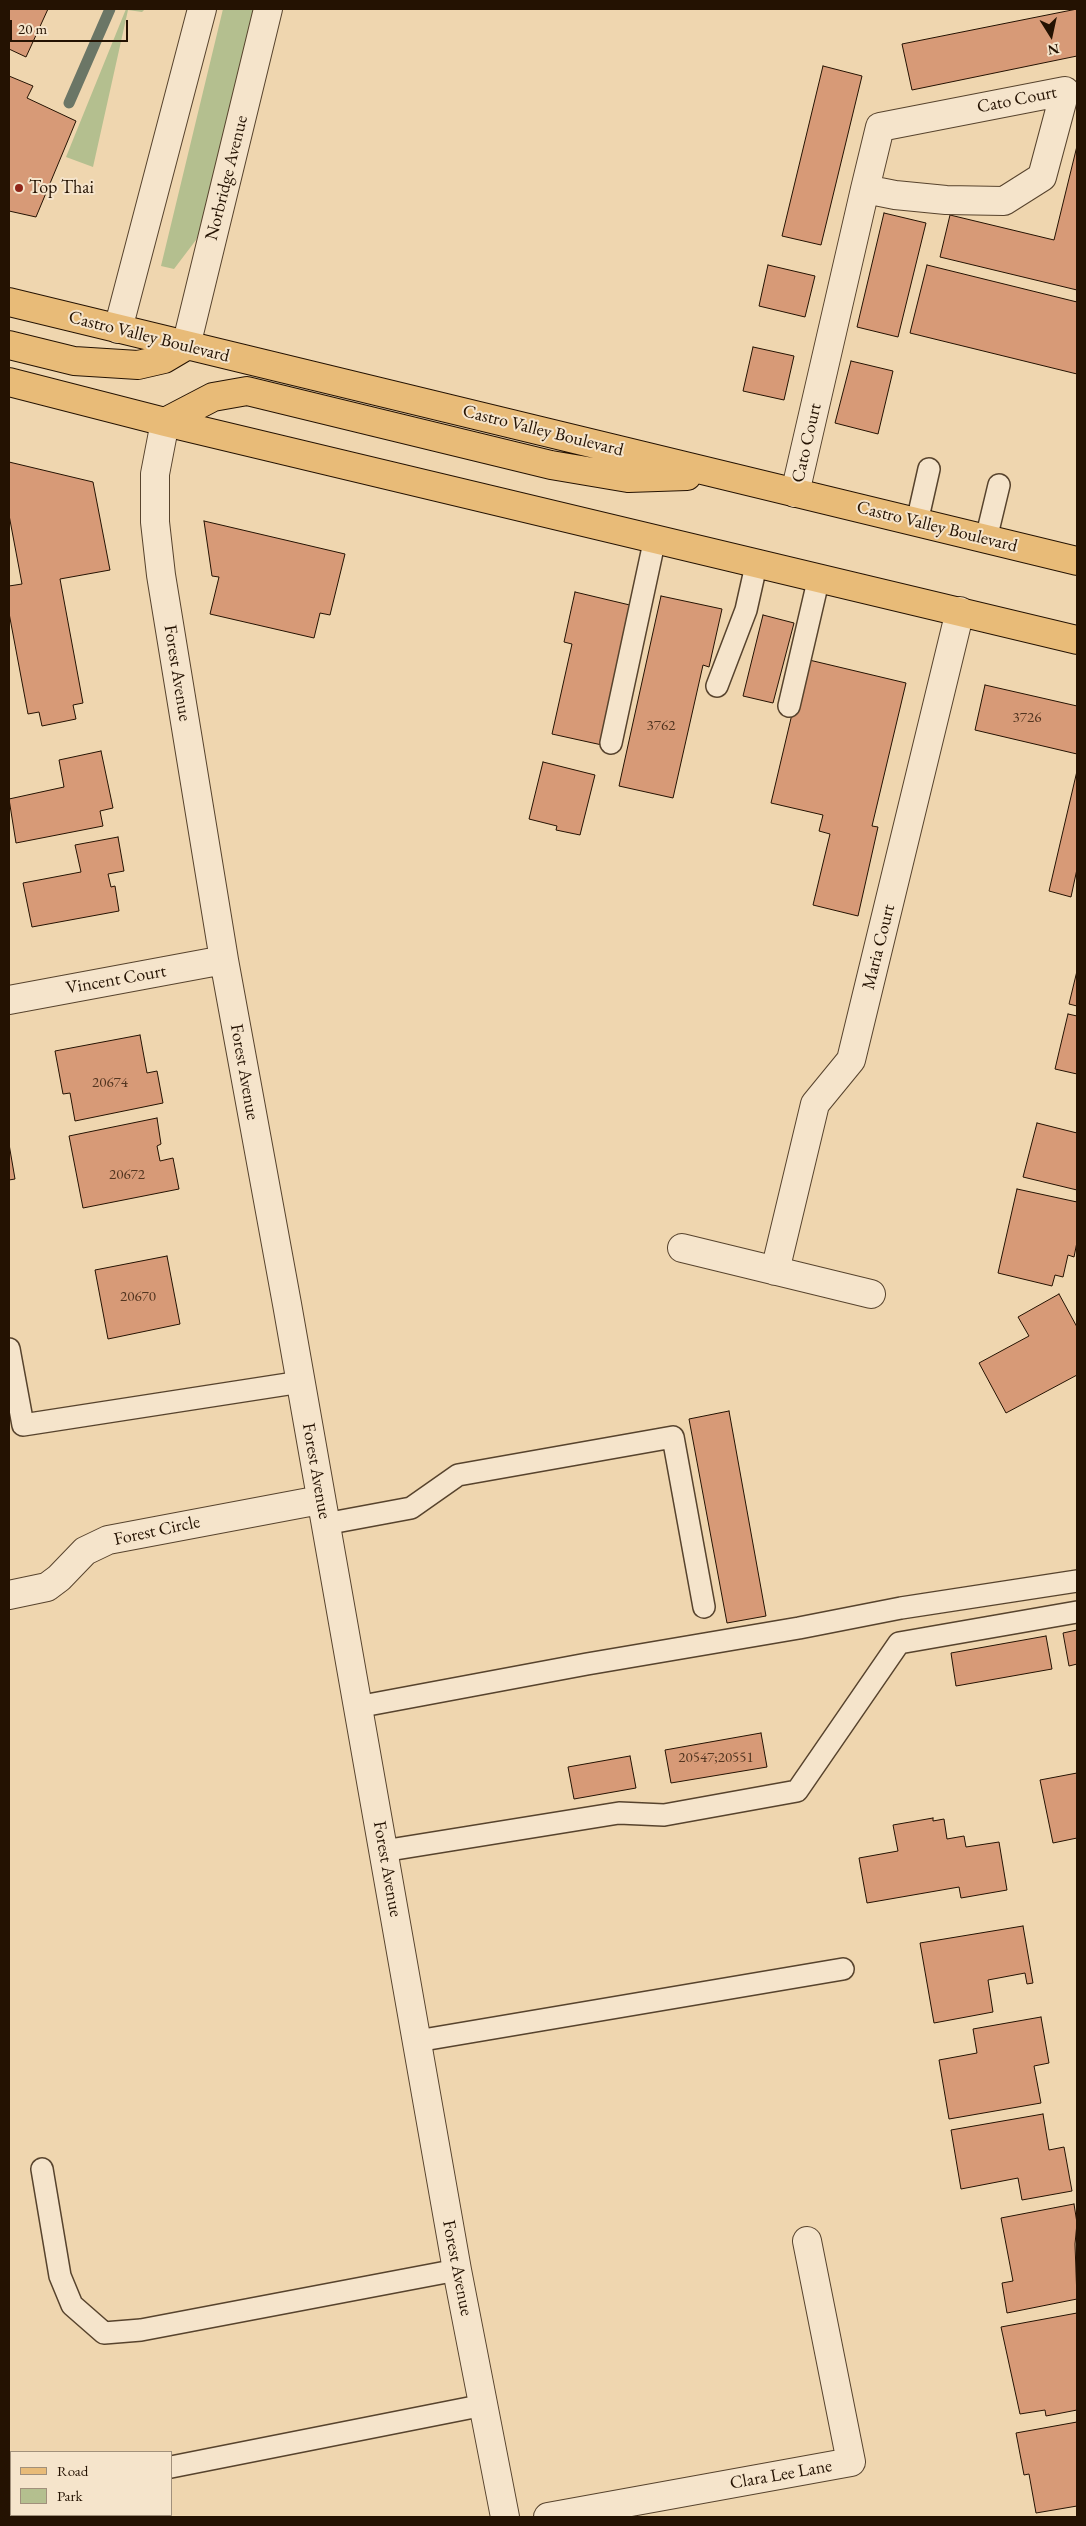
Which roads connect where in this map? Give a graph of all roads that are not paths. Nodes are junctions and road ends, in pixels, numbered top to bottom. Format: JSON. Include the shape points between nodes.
{"nodes":[{"id":1,"x":202,"y":9,"type":"edge"},
{"id":2,"x":268,"y":9,"type":"edge"},
{"id":3,"x":865,"y":189,"type":"junction"},
{"id":4,"x":9,"y":302,"type":"edge"},
{"id":5,"x":118,"y":329,"type":"junction"},
{"id":6,"x":9,"y":345,"type":"edge"},
{"id":7,"x":186,"y":346,"type":"junction"},
{"id":8,"x":9,"y":382,"type":"edge"},
{"id":9,"x":165,"y":422,"type":"junction"},
{"id":10,"x":929,"y":469,"type":"dead end"},
{"id":11,"x":723,"y":475,"type":"junction"},
{"id":12,"x":999,"y":485,"type":"dead end"},
{"id":13,"x":795,"y":493,"type":"junction"},
{"id":14,"x":917,"y":522,"type":"junction"},
{"id":15,"x":655,"y":538,"type":"junction"},
{"id":16,"x":986,"y":539,"type":"junction"},
{"id":17,"x":1077,"y":561,"type":"edge"},
{"id":18,"x":757,"y":562,"type":"junction"},
{"id":19,"x":819,"y":577,"type":"junction"},
{"id":20,"x":960,"y":611,"type":"junction"},
{"id":21,"x":1077,"y":640,"type":"edge"},
{"id":22,"x":717,"y":686,"type":"dead end"},
{"id":23,"x":789,"y":706,"type":"dead end"},
{"id":24,"x":611,"y":743,"type":"dead end"},
{"id":25,"x":224,"y":960,"type":"junction"},
{"id":26,"x":9,"y":1000,"type":"edge"},
{"id":27,"x":682,"y":1248,"type":"dead end"},
{"id":28,"x":775,"y":1271,"type":"junction"},
{"id":29,"x":871,"y":1294,"type":"dead end"},
{"id":30,"x":9,"y":1348,"type":"edge"},
{"id":31,"x":301,"y":1382,"type":"junction"},
{"id":32,"x":323,"y":1512,"type":"junction"},
{"id":33,"x":1077,"y":1581,"type":"edge"},
{"id":34,"x":9,"y":1595,"type":"edge"},
{"id":35,"x":704,"y":1607,"type":"dead end"},
{"id":36,"x":1077,"y":1612,"type":"edge"},
{"id":37,"x":357,"y":1707,"type":"junction"},
{"id":38,"x":383,"y":1851,"type":"junction"},
{"id":39,"x":843,"y":1969,"type":"dead end"},
{"id":40,"x":417,"y":2041,"type":"junction"},
{"id":41,"x":42,"y":2169,"type":"dead end"},
{"id":42,"x":807,"y":2241,"type":"dead end"},
{"id":43,"x":457,"y":2270,"type":"junction"},
{"id":44,"x":484,"y":2404,"type":"junction"},
{"id":45,"x":172,"y":2467,"type":"edge"},
{"id":46,"x":506,"y":2517,"type":"edge"},
{"id":47,"x":548,"y":2517,"type":"edge"}],
"edges":[{"from":1,"to":5,"type":"street"},
{"from":2,"to":7,"type":"street","name":"Norbridge Avenue"},
{"from":3,"to":3,"type":"street","name":"Cato Court","via":[[880,127],[1065,91],[1042,177],[1004,201],[946,200]]},
{"from":3,"to":13,"type":"street","name":"Cato Court"},
{"from":4,"to":5,"type":"main road","name":"Castro Valley Boulevard"},
{"from":5,"to":7,"type":"main road","name":"Castro Valley Boulevard"},
{"from":6,"to":7,"type":"main road","via":[[74,361],[138,365],[164,359]]},
{"from":7,"to":11,"type":"main road","name":"Castro Valley Boulevard"},
{"from":8,"to":9,"type":"main road"},
{"from":9,"to":11,"type":"main road","via":[[213,396],[247,391],[551,465],[628,478]]},
{"from":9,"to":15,"type":"main road"},
{"from":9,"to":25,"type":"street","name":"Forest Avenue","via":[[155,474],[155,522]]},
{"from":10,"to":14,"type":"lane"},
{"from":11,"to":13,"type":"main road","name":"Castro Valley Boulevard"},
{"from":12,"to":16,"type":"lane"},
{"from":13,"to":14,"type":"main road","name":"Castro Valley Boulevard"},
{"from":14,"to":16,"type":"main road","name":"Castro Valley Boulevard"},
{"from":15,"to":18,"type":"main road"},
{"from":15,"to":24,"type":"lane"},
{"from":16,"to":17,"type":"main road","name":"Castro Valley Boulevard"},
{"from":18,"to":19,"type":"main road"},
{"from":18,"to":22,"type":"lane","via":[[746,610]]},
{"from":19,"to":20,"type":"main road"},
{"from":19,"to":23,"type":"lane"},
{"from":20,"to":21,"type":"main road"},
{"from":20,"to":28,"type":"street","name":"Maria Court","via":[[851,1060],[815,1104]]},
{"from":25,"to":26,"type":"street","name":"Vincent Court"},
{"from":25,"to":31,"type":"street","name":"Forest Avenue"},
{"from":27,"to":28,"type":"street"},
{"from":28,"to":29,"type":"street"},
{"from":30,"to":31,"type":"lane","via":[[22,1426]]},
{"from":31,"to":32,"type":"street","name":"Forest Avenue"},
{"from":32,"to":34,"type":"street","name":"Forest Circle","via":[[108,1540],[85,1551],[47,1587]]},
{"from":32,"to":35,"type":"lane","via":[[411,1508],[458,1475],[673,1437]]},
{"from":32,"to":37,"type":"street","name":"Forest Avenue"},
{"from":33,"to":37,"type":"lane","via":[[901,1608]]},
{"from":36,"to":38,"type":"lane","via":[[899,1643],[797,1791],[664,1815],[619,1813]]},
{"from":37,"to":38,"type":"street","name":"Forest Avenue"},
{"from":38,"to":40,"type":"street","name":"Forest Avenue"},
{"from":39,"to":40,"type":"lane"},
{"from":40,"to":43,"type":"street","name":"Forest Avenue"},
{"from":41,"to":43,"type":"lane","via":[[60,2276],[72,2305],[104,2333],[142,2330]]},
{"from":42,"to":47,"type":"street","name":"Clara Lee Lane","via":[[851,2462]]},
{"from":43,"to":44,"type":"street","name":"Forest Avenue"},
{"from":44,"to":45,"type":"lane"},
{"from":44,"to":46,"type":"street","name":"Forest Avenue"}]}
